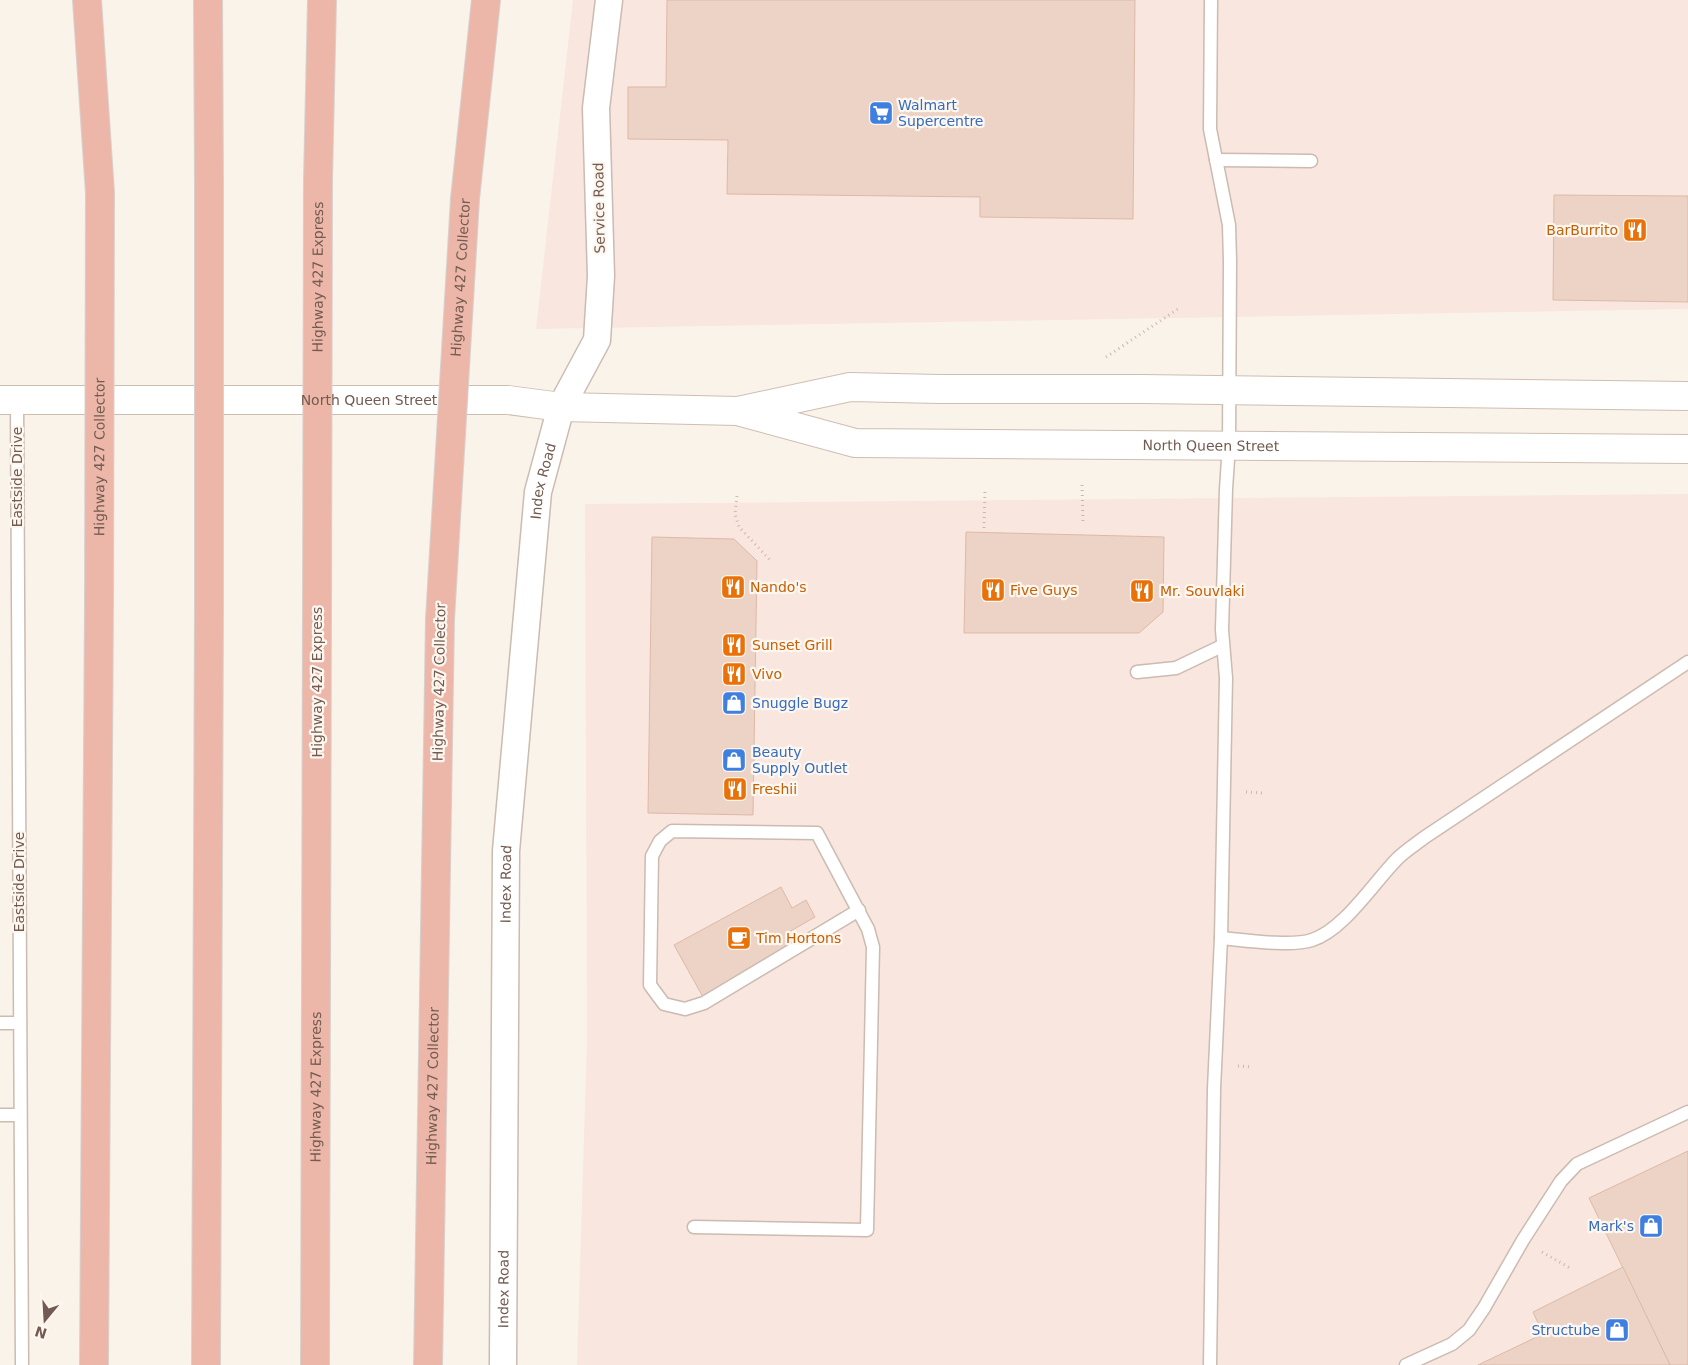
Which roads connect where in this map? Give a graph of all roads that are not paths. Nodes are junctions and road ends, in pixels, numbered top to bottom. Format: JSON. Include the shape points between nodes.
{"nodes":[{"id":1,"x":87,"y":0,"type":"edge"},
{"id":2,"x":208,"y":0,"type":"edge"},
{"id":3,"x":322,"y":0,"type":"edge"},
{"id":4,"x":486,"y":0,"type":"edge"},
{"id":5,"x":609,"y":0,"type":"edge"},
{"id":6,"x":1211,"y":0,"type":"edge"},
{"id":7,"x":1216,"y":160,"type":"junction"},
{"id":8,"x":1311,"y":161,"type":"dead end"},
{"id":9,"x":1229,"y":390,"type":"junction"},
{"id":10,"x":1688,"y":396,"type":"edge"},
{"id":11,"x":8,"y":400,"type":"edge"},
{"id":12,"x":561,"y":407,"type":"junction"},
{"id":13,"x":738,"y":411,"type":"junction"},
{"id":14,"x":1229,"y":445,"type":"junction"},
{"id":15,"x":1688,"y":449,"type":"edge"},
{"id":16,"x":1222,"y":646,"type":"junction"},
{"id":17,"x":1688,"y":662,"type":"edge"},
{"id":18,"x":1138,"y":672,"type":"dead end"},
{"id":19,"x":859,"y":910,"type":"junction"},
{"id":20,"x":1220,"y":938,"type":"junction"},
{"id":21,"x":0,"y":1023,"type":"edge"},
{"id":22,"x":20,"y":1024,"type":"junction"},
{"id":23,"x":1688,"y":1112,"type":"edge"},
{"id":24,"x":0,"y":1115,"type":"edge"},
{"id":25,"x":20,"y":1115,"type":"junction"},
{"id":26,"x":694,"y":1227,"type":"dead end"},
{"id":27,"x":22,"y":1365,"type":"edge"},
{"id":28,"x":94,"y":1365,"type":"edge"},
{"id":29,"x":206,"y":1365,"type":"edge"},
{"id":30,"x":314,"y":1365,"type":"edge"},
{"id":31,"x":428,"y":1365,"type":"edge"},
{"id":32,"x":503,"y":1365,"type":"edge"},
{"id":33,"x":1210,"y":1365,"type":"edge"},
{"id":34,"x":1406,"y":1365,"type":"edge"}],
"edges":[{"from":1,"to":28,"type":"highway","name":"Highway 427 Collector","bridge":true,"via":[[100,193]]},
{"from":2,"to":29,"type":"highway","bridge":true},
{"from":3,"to":30,"type":"highway","name":"Highway 427 Express","bridge":true,"via":[[318,180]]},
{"from":4,"to":31,"type":"highway","name":"Highway 427 Collector","bridge":true,"via":[[465,199],[440,620]]},
{"from":5,"to":12,"type":"street","name":"Service Road","via":[[596,108],[600,232],[597,340]]},
{"from":6,"to":7,"type":"lane","via":[[1210,129]]},
{"from":7,"to":8,"type":"lane"},
{"from":7,"to":9,"type":"lane","via":[[1229,225]]},
{"from":9,"to":10,"type":"main road","name":"North Queen Street"},
{"from":9,"to":13,"type":"main road","name":"North Queen Street","via":[[850,387]]},
{"from":9,"to":14,"type":"lane"},
{"from":11,"to":12,"type":"main road","name":"North Queen Street","via":[[508,400]]},
{"from":11,"to":22,"type":"lane","name":"Eastside Drive"},
{"from":12,"to":13,"type":"main road","name":"North Queen Street"},
{"from":12,"to":32,"type":"street","name":"Index Road","via":[[538,492],[506,851]]},
{"from":13,"to":14,"type":"main road","name":"North Queen Street","via":[[855,443]]},
{"from":14,"to":15,"type":"main road","name":"North Queen Street"},
{"from":14,"to":16,"type":"lane"},
{"from":16,"to":18,"type":"lane","via":[[1176,668]]},
{"from":16,"to":20,"type":"lane","via":[[1226,678]]},
{"from":17,"to":20,"type":"lane","via":[[1425,837],[1398,858],[1340,923],[1325,935],[1298,943]]},
{"from":19,"to":19,"type":"lane","via":[[704,1003],[685,1009],[664,1004],[650,985],[652,856],[660,840],[672,831],[817,833]]},
{"from":19,"to":26,"type":"lane","via":[[873,947],[867,1230]]},
{"from":20,"to":33,"type":"lane"},
{"from":21,"to":22,"type":"lane"},
{"from":22,"to":25,"type":"lane","name":"Eastside Drive"},
{"from":23,"to":34,"type":"lane","via":[[1577,1164],[1561,1181],[1469,1330],[1452,1344]]},
{"from":24,"to":25,"type":"lane"},
{"from":25,"to":27,"type":"lane","name":"Eastside Drive"}]}
